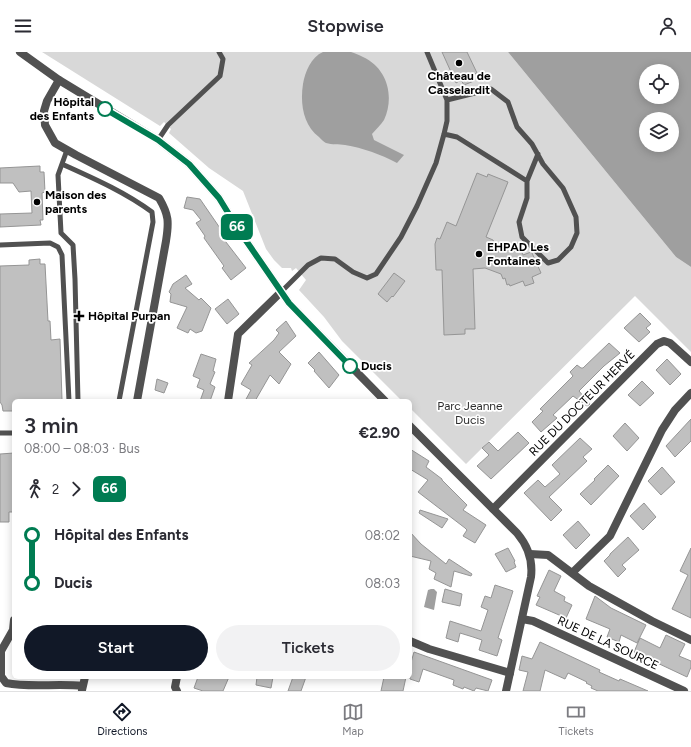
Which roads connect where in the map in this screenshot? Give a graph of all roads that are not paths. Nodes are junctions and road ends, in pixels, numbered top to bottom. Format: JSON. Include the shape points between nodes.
{"nodes":[{"id":1,"x":20,"y":52,"type":"edge"},
{"id":2,"x":219,"y":52,"type":"edge"},
{"id":3,"x":427,"y":52,"type":"edge"},
{"id":4,"x":59,"y":80,"type":"junction"},
{"id":5,"x":447,"y":100,"type":"junction"},
{"id":6,"x":444,"y":134,"type":"junction"},
{"id":7,"x":158,"y":140,"type":"junction"},
{"id":8,"x":67,"y":150,"type":"junction"},
{"id":9,"x":538,"y":154,"type":"junction"},
{"id":10,"x":62,"y":164,"type":"junction"},
{"id":11,"x":527,"y":181,"type":"junction"},
{"id":12,"x":0,"y":245,"type":"edge"},
{"id":13,"x":281,"y":292,"type":"junction"},
{"id":14,"x":691,"y":362,"type":"edge"},
{"id":15,"x":691,"y":393,"type":"edge"},
{"id":16,"x":69,"y":399,"type":"edge"},
{"id":17,"x":78,"y":399,"type":"edge"},
{"id":18,"x":119,"y":399,"type":"edge"},
{"id":19,"x":136,"y":399,"type":"edge"},
{"id":20,"x":228,"y":399,"type":"edge"},
{"id":21,"x":383,"y":399,"type":"edge"},
{"id":22,"x":412,"y":428,"type":"edge"},
{"id":23,"x":0,"y":433,"type":"edge"},
{"id":24,"x":12,"y":433,"type":"edge"},
{"id":25,"x":493,"y":509,"type":"junction"},
{"id":26,"x":530,"y":554,"type":"junction"},
{"id":27,"x":572,"y":573,"type":"junction"},
{"id":28,"x":522,"y":619,"type":"junction"},
{"id":29,"x":12,"y":630,"type":"edge"},
{"id":30,"x":7,"y":639,"type":"junction"},
{"id":31,"x":691,"y":640,"type":"edge"},
{"id":32,"x":412,"y":642,"type":"edge"},
{"id":33,"x":0,"y":644,"type":"edge"},
{"id":34,"x":510,"y":673,"type":"junction"},
{"id":35,"x":177,"y":679,"type":"edge"},
{"id":36,"x":82,"y":688,"type":"edge"},
{"id":37,"x":176,"y":691,"type":"edge"},
{"id":38,"x":506,"y":691,"type":"edge"},
{"id":39,"x":684,"y":691,"type":"edge"}],
"edges":[{"from":1,"to":4,"type":"street"},
{"from":2,"to":7,"type":"lane","via":[[223,59],[220,76],[168,125]]},
{"from":3,"to":5,"type":"lane"},
{"from":4,"to":7,"type":"street"},
{"from":4,"to":8,"type":"street","via":[[47,101],[44,125],[55,143]]},
{"from":5,"to":6,"type":"lane"},
{"from":5,"to":9,"type":"lane","via":[[491,89],[508,102],[518,127]]},
{"from":6,"to":11,"type":"lane","via":[[457,137]]},
{"from":6,"to":13,"type":"lane","via":[[436,163],[418,206],[376,274],[367,278],[335,259],[321,258],[308,265]]},
{"from":7,"to":13,"type":"street","via":[[189,164],[219,198]]},
{"from":8,"to":10,"type":"lane"},
{"from":8,"to":19,"type":"street","via":[[159,198],[166,210],[166,241]]},
{"from":9,"to":11,"type":"lane"},
{"from":9,"to":11,"type":"lane","via":[[563,188],[576,217],[577,233],[571,247],[558,260],[548,263],[522,237],[519,222],[527,198]]},
{"from":10,"to":17,"type":"lane","via":[[58,175],[61,233],[72,245]]},
{"from":10,"to":18,"type":"lane","via":[[95,179],[152,212],[153,222]]},
{"from":12,"to":16,"type":"lane","via":[[50,242],[58,247],[62,255]]},
{"from":13,"to":20,"type":"street","via":[[238,334]]},
{"from":13,"to":21,"type":"street","via":[[297,313]]},
{"from":14,"to":25,"type":"street","name":"RUE DU DOCTEUR HERVÉ","via":[[670,343],[664,341],[657,344]]},
{"from":15,"to":27,"type":"street","via":[[675,410],[662,430],[610,536]]},
{"from":22,"to":25,"type":"street"},
{"from":23,"to":24,"type":"lane"},
{"from":25,"to":26,"type":"street","via":[[525,542]]},
{"from":26,"to":27,"type":"street","via":[[548,555]]},
{"from":26,"to":28,"type":"street","via":[[532,570]]},
{"from":27,"to":31,"type":"street","via":[[589,586]]},
{"from":28,"to":34,"type":"street"},
{"from":28,"to":39,"type":"street","name":"RUE DE LA SOURCE","via":[[533,621]]},
{"from":29,"to":30,"type":"street"},
{"from":30,"to":33,"type":"street"},
{"from":30,"to":36,"type":"street","via":[[1,650],[1,676],[6,683],[19,686],[67,684]]},
{"from":32,"to":34,"type":"street"},
{"from":34,"to":38,"type":"street"},
{"from":35,"to":37,"type":"street"}]}
